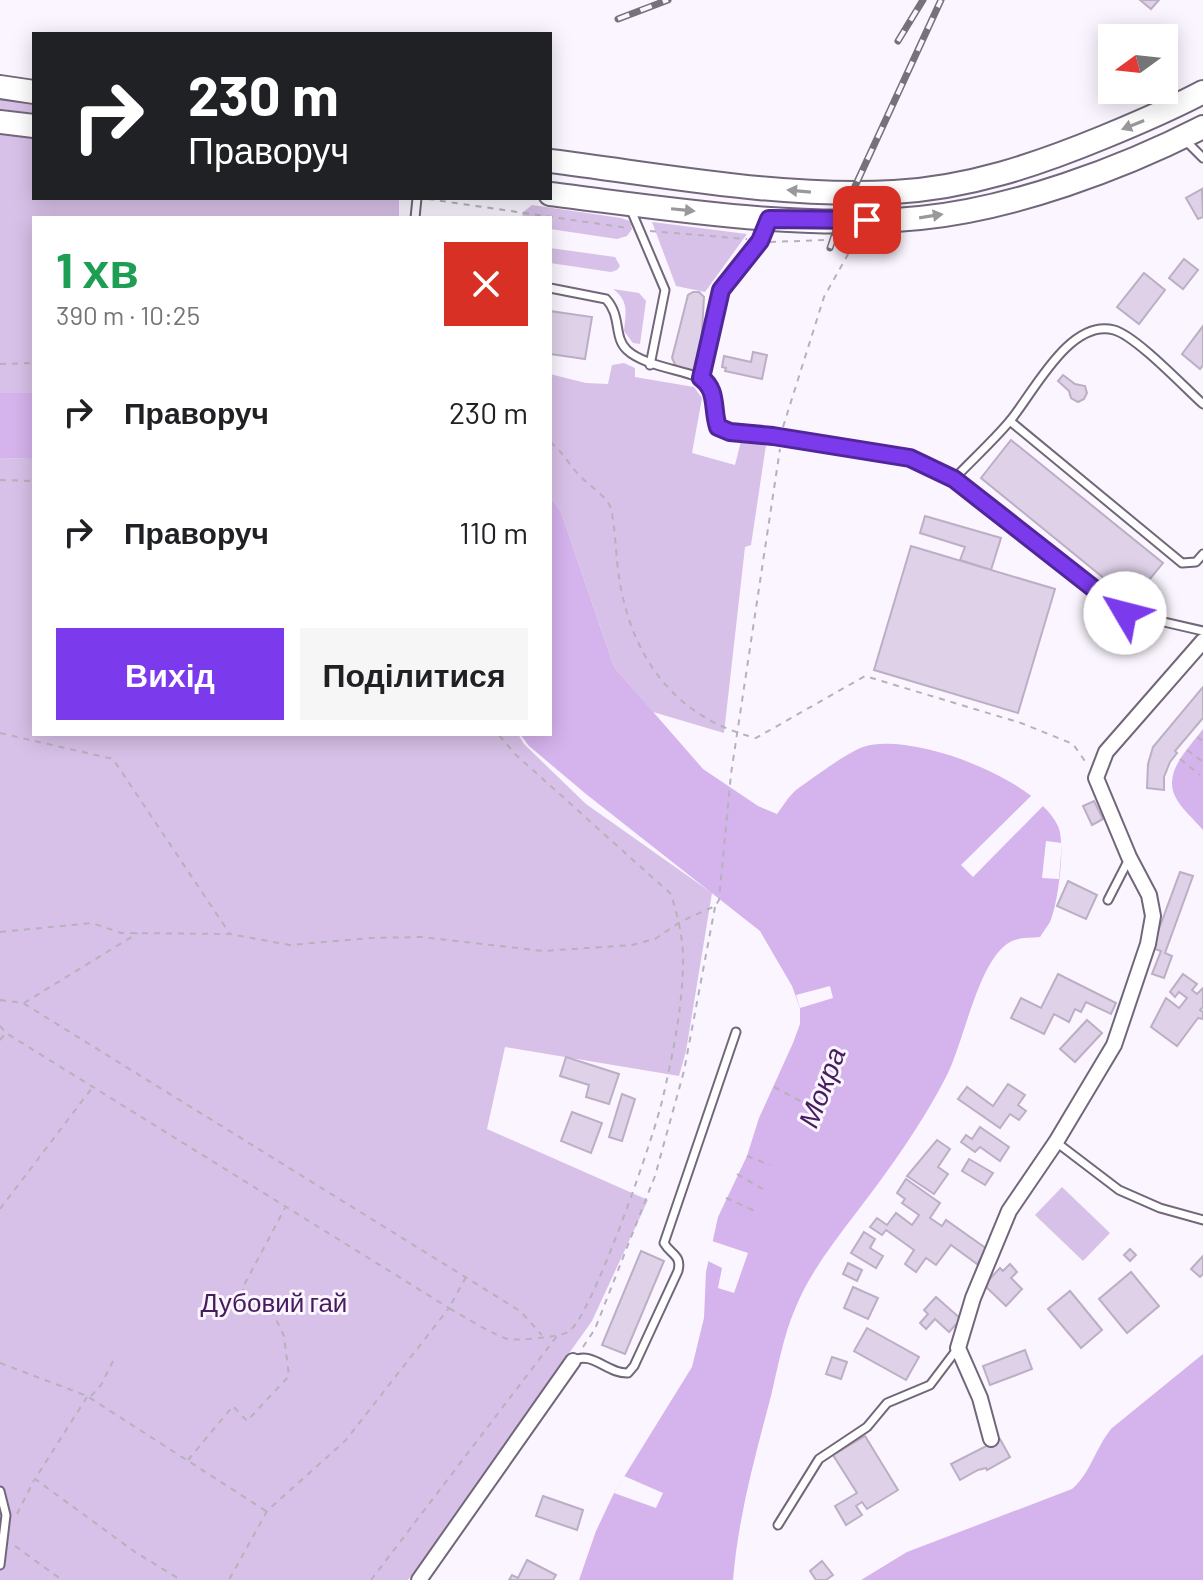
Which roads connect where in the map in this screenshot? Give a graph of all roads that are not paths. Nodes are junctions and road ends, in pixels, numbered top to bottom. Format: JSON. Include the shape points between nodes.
{"nodes":[{"id":1,"x":0,"y":87,"type":"edge"},
{"id":2,"x":32,"y":92,"type":"edge"},
{"id":3,"x":1203,"y":92,"type":"edge"},
{"id":4,"x":0,"y":122,"type":"edge"},
{"id":5,"x":32,"y":126,"type":"edge"},
{"id":6,"x":1203,"y":127,"type":"edge"},
{"id":7,"x":1182,"y":137,"type":"junction"},
{"id":8,"x":1203,"y":158,"type":"edge"},
{"id":9,"x":552,"y":161,"type":"edge"},
{"id":10,"x":552,"y":194,"type":"edge"},
{"id":11,"x":629,"y":204,"type":"junction"},
{"id":12,"x":769,"y":219,"type":"junction"},
{"id":13,"x":552,"y":288,"type":"edge"},
{"id":14,"x":650,"y":365,"type":"junction"},
{"id":15,"x":701,"y":378,"type":"junction"},
{"id":16,"x":1203,"y":404,"type":"edge"},
{"id":17,"x":1010,"y":421,"type":"junction"},
{"id":18,"x":954,"y":479,"type":"junction"},
{"id":19,"x":1203,"y":554,"type":"edge"},
{"id":20,"x":1203,"y":631,"type":"edge"},
{"id":21,"x":1203,"y":641,"type":"edge"},
{"id":22,"x":1129,"y":857,"type":"junction"},
{"id":23,"x":1108,"y":900,"type":"dead end"},
{"id":24,"x":736,"y":1032,"type":"dead end"},
{"id":25,"x":1056,"y":1142,"type":"junction"},
{"id":26,"x":1203,"y":1220,"type":"edge"},
{"id":27,"x":958,"y":1348,"type":"junction"},
{"id":28,"x":573,"y":1361,"type":"joint"},
{"id":29,"x":991,"y":1439,"type":"dead end"},
{"id":30,"x":0,"y":1491,"type":"edge"},
{"id":31,"x":778,"y":1525,"type":"dead end"},
{"id":32,"x":0,"y":1565,"type":"edge"},
{"id":33,"x":419,"y":1580,"type":"edge"}],
"edges":[{"from":1,"to":2,"type":"main road"},
{"from":3,"to":9,"type":"main road","one_way":true,"via":[[1171,110],[998,176],[896,192],[821,193]]},
{"from":4,"to":5,"type":"main road"},
{"from":6,"to":7,"type":"main road"},
{"from":7,"to":8,"type":"lane"},
{"from":12,"to":7,"type":"main road","one_way":true,"via":[[921,218],[982,208],[1076,181]]},
{"from":10,"to":11,"type":"main road"},
{"from":11,"to":12,"type":"main road","one_way":true},
{"from":11,"to":14,"type":"lane","via":[[665,290]]},
{"from":12,"to":15,"type":"lane","via":[[760,241],[721,290]]},
{"from":13,"to":14,"type":"lane","via":[[606,299],[617,316],[620,341]]},
{"from":14,"to":15,"type":"lane"},
{"from":15,"to":18,"type":"lane","via":[[709,383],[718,427],[730,432],[910,458]]},
{"from":16,"to":17,"type":"lane","via":[[1132,340],[1114,330],[1098,330],[1064,349]]},
{"from":17,"to":18,"type":"lane"},
{"from":17,"to":19,"type":"lane","via":[[1182,563],[1196,562]]},
{"from":18,"to":20,"type":"lane","via":[[1125,613]]},
{"from":21,"to":22,"type":"street","via":[[1106,752],[1096,778]]},
{"from":22,"to":23,"type":"lane"},
{"from":22,"to":25,"type":"street","via":[[1149,895],[1153,916],[1148,944],[1114,1045]]},
{"from":24,"to":28,"type":"lane","via":[[664,1243],[677,1255],[678,1271],[634,1366],[619,1373],[588,1357]]},
{"from":25,"to":26,"type":"lane","via":[[1119,1190]]},
{"from":25,"to":27,"type":"street","via":[[1009,1211]]},
{"from":27,"to":29,"type":"street"},
{"from":27,"to":31,"type":"lane","via":[[930,1385],[887,1403],[867,1427],[819,1459]]},
{"from":28,"to":33,"type":"street"},
{"from":30,"to":32,"type":"lane","via":[[6,1515]]}]}
